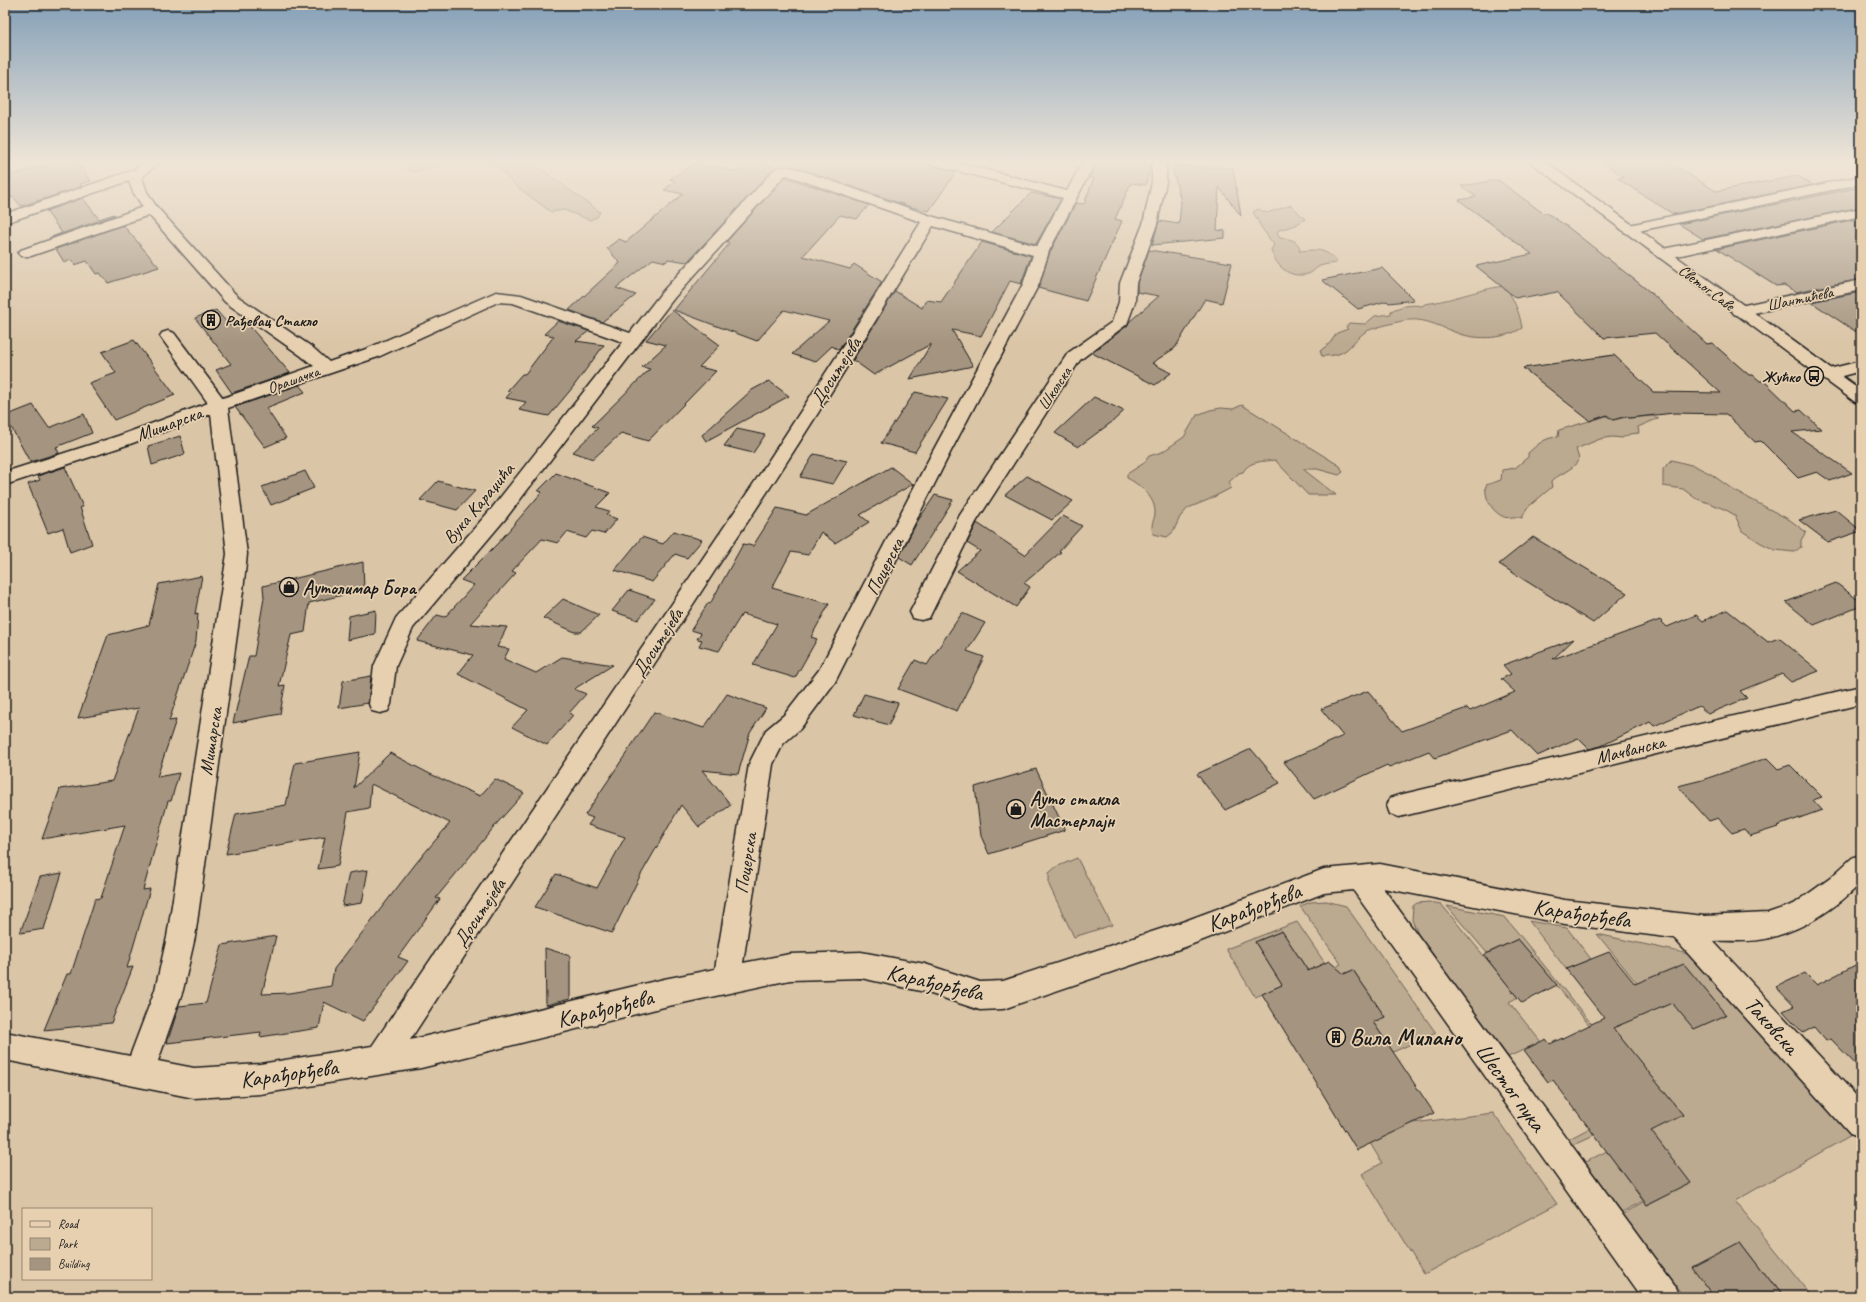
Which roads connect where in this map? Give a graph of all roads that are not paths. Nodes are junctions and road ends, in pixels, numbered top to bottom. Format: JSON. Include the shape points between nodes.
{"nodes":[{"id":1,"x":115,"y":222,"type":"edge"},
{"id":2,"x":163,"y":222,"type":"edge"},
{"id":3,"x":734,"y":222,"type":"edge"},
{"id":4,"x":928,"y":222,"type":"edge"},
{"id":5,"x":935,"y":222,"type":"edge"},
{"id":6,"x":1057,"y":222,"type":"edge"},
{"id":7,"x":1150,"y":222,"type":"edge"},
{"id":8,"x":1619,"y":222,"type":"edge"},
{"id":9,"x":1663,"y":222,"type":"edge"},
{"id":10,"x":1815,"y":222,"type":"edge"},
{"id":11,"x":1629,"y":229,"type":"junction"},
{"id":12,"x":1042,"y":251,"type":"junction"},
{"id":13,"x":26,"y":253,"type":"dead end"},
{"id":14,"x":1663,"y":254,"type":"junction"},
{"id":15,"x":1861,"y":285,"type":"edge"},
{"id":16,"x":1740,"y":311,"type":"junction"},
{"id":17,"x":168,"y":336,"type":"dead end"},
{"id":18,"x":633,"y":340,"type":"junction"},
{"id":19,"x":1861,"y":366,"type":"edge"},
{"id":20,"x":326,"y":368,"type":"junction"},
{"id":21,"x":1827,"y":375,"type":"junction"},
{"id":22,"x":1861,"y":398,"type":"edge"},
{"id":23,"x":219,"y":405,"type":"junction"},
{"id":24,"x":5,"y":479,"type":"edge"},
{"id":25,"x":921,"y":612,"type":"dead end"},
{"id":26,"x":1861,"y":695,"type":"edge"},
{"id":27,"x":380,"y":704,"type":"dead end"},
{"id":28,"x":1399,"y":806,"type":"dead end"},
{"id":29,"x":1861,"y":866,"type":"edge"},
{"id":30,"x":1359,"y":877,"type":"junction"},
{"id":31,"x":1682,"y":926,"type":"junction"},
{"id":32,"x":727,"y":980,"type":"junction"},
{"id":33,"x":5,"y":1046,"type":"edge"},
{"id":34,"x":380,"y":1060,"type":"junction"},
{"id":35,"x":139,"y":1072,"type":"junction"},
{"id":36,"x":1861,"y":1123,"type":"edge"},
{"id":37,"x":1662,"y":1297,"type":"edge"}],
"edges":[{"from":1,"to":13,"type":"street"},
{"from":2,"to":20,"type":"street","name":"Орашачка","via":[[231,299],[306,351]]},
{"from":3,"to":18,"type":"street","name":"Вука Караџића","via":[[693,266]]},
{"from":4,"to":34,"type":"street","name":"Доситејева","via":[[763,485]]},
{"from":5,"to":12,"type":"street","name":"Вука Караџића"},
{"from":6,"to":12,"type":"street","name":"Поцерска"},
{"from":7,"to":25,"type":"street","name":"Школска","via":[[1128,283],[1127,302],[1119,324],[1074,357],[967,520]]},
{"from":8,"to":11,"type":"street","name":"Светог Саве"},
{"from":9,"to":11,"type":"street"},
{"from":10,"to":14,"type":"street"},
{"from":11,"to":14,"type":"street","name":"Светог Саве"},
{"from":12,"to":32,"type":"street","name":"Поцерска","via":[[1031,284],[827,676],[792,722],[774,736],[761,764]]},
{"from":14,"to":16,"type":"street","name":"Светог Саве"},
{"from":15,"to":16,"type":"street","name":"Шантићева"},
{"from":16,"to":21,"type":"street","name":"Светог Саве"},
{"from":17,"to":23,"type":"street","name":"Мишарска"},
{"from":18,"to":20,"type":"street","via":[[515,298],[496,297],[372,353]]},
{"from":18,"to":27,"type":"street","name":"Вука Караџића","via":[[499,513],[404,624],[385,666]]},
{"from":19,"to":21,"type":"street"},
{"from":20,"to":23,"type":"street","name":"Орашачка"},
{"from":21,"to":22,"type":"street","name":"Светог Саве"},
{"from":23,"to":24,"type":"street","name":"Мишарска","via":[[124,440]]},
{"from":23,"to":35,"type":"street","name":"Мишарска","via":[[237,554],[233,591],[181,937],[169,990]]},
{"from":26,"to":28,"type":"street","name":"Мачванска"},
{"from":29,"to":31,"type":"street","name":"Карађорђева","via":[[1838,888],[1802,914],[1768,926],[1704,929]]},
{"from":30,"to":31,"type":"street","name":"Карађорђева","via":[[1380,876],[1565,912]]},
{"from":30,"to":32,"type":"street","name":"Карађорђева","via":[[1324,881],[1185,934],[1003,995],[980,996],[925,978],[861,965],[790,967]]},
{"from":30,"to":37,"type":"street","name":"Шестог пука"},
{"from":31,"to":36,"type":"street","name":"Таковска"},
{"from":32,"to":34,"type":"street","name":"Карађорђева","via":[[421,1053]]},
{"from":33,"to":35,"type":"street","name":"Карађорђева"},
{"from":34,"to":35,"type":"street","name":"Карађорђева","via":[[260,1079],[194,1083]]}]}
